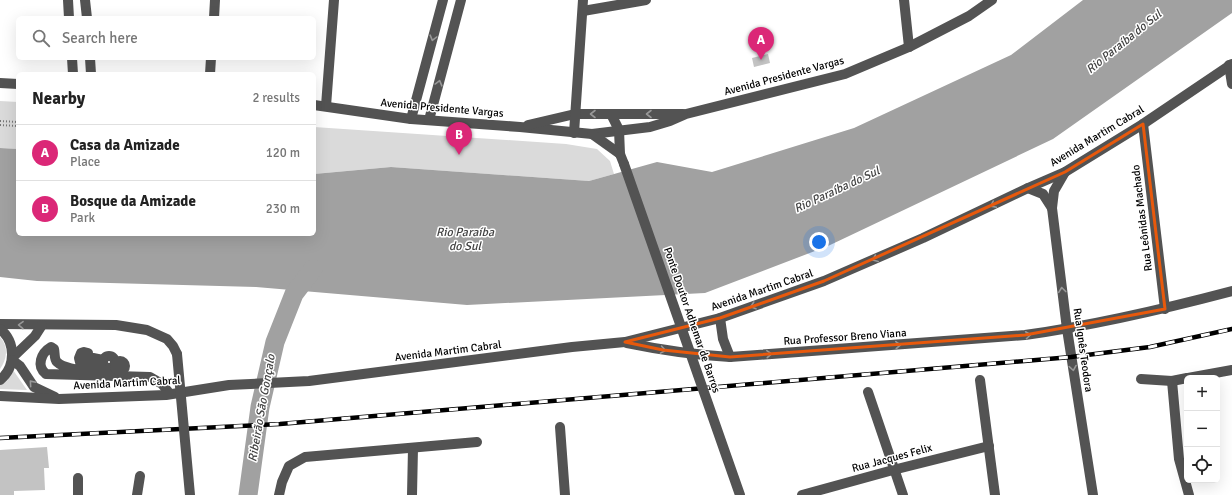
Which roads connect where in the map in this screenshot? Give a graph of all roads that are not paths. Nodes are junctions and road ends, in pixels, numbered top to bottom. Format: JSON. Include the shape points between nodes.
{"nodes":[{"id":1,"x":68,"y":0,"type":"edge"},
{"id":2,"x":85,"y":0,"type":"edge"},
{"id":3,"x":215,"y":0,"type":"edge"},
{"id":4,"x":334,"y":0,"type":"edge"},
{"id":5,"x":444,"y":0,"type":"edge"},
{"id":6,"x":461,"y":0,"type":"edge"},
{"id":7,"x":583,"y":0,"type":"edge"},
{"id":8,"x":646,"y":0,"type":"edge"},
{"id":9,"x":904,"y":0,"type":"edge"},
{"id":10,"x":992,"y":0,"type":"edge"},
{"id":11,"x":583,"y":11,"type":"junction"},
{"id":12,"x":69,"y":16,"type":"edge"},
{"id":13,"x":87,"y":16,"type":"edge"},
{"id":14,"x":214,"y":16,"type":"edge"},
{"id":15,"x":909,"y":47,"type":"junction"},
{"id":16,"x":72,"y":60,"type":"edge"},
{"id":17,"x":90,"y":60,"type":"edge"},
{"id":18,"x":211,"y":60,"type":"edge"},
{"id":19,"x":1231,"y":65,"type":"edge"},
{"id":20,"x":73,"y":72,"type":"edge"},
{"id":21,"x":91,"y":72,"type":"edge"},
{"id":22,"x":210,"y":72,"type":"edge"},
{"id":23,"x":0,"y":83,"type":"edge"},
{"id":24,"x":16,"y":84,"type":"edge"},
{"id":25,"x":1232,"y":84,"type":"edge"},
{"id":26,"x":316,"y":105,"type":"edge"},
{"id":27,"x":326,"y":106,"type":"junction"},
{"id":28,"x":575,"y":114,"type":"junction"},
{"id":29,"x":611,"y":114,"type":"junction"},
{"id":30,"x":686,"y":114,"type":"junction"},
{"id":31,"x":411,"y":119,"type":"junction"},
{"id":32,"x":429,"y":120,"type":"junction"},
{"id":33,"x":1143,"y":124,"type":"junction"},
{"id":34,"x":520,"y":127,"type":"junction"},
{"id":35,"x":619,"y":130,"type":"junction"},
{"id":36,"x":574,"y":133,"type":"junction"},
{"id":37,"x":592,"y":134,"type":"junction"},
{"id":38,"x":620,"y":154,"type":"junction"},
{"id":39,"x":1065,"y":172,"type":"junction"},
{"id":40,"x":1028,"y":188,"type":"junction"},
{"id":41,"x":1052,"y":208,"type":"junction"},
{"id":42,"x":1232,"y":291,"type":"edge"},
{"id":43,"x":1165,"y":309,"type":"junction"},
{"id":44,"x":720,"y":318,"type":"junction"},
{"id":45,"x":0,"y":324,"type":"edge"},
{"id":46,"x":42,"y":325,"type":"junction"},
{"id":47,"x":0,"y":329,"type":"edge"},
{"id":48,"x":1067,"y":329,"type":"junction"},
{"id":49,"x":625,"y":342,"type":"junction"},
{"id":50,"x":730,"y":357,"type":"junction"},
{"id":51,"x":12,"y":359,"type":"junction"},
{"id":52,"x":1232,"y":370,"type":"edge"},
{"id":53,"x":1204,"y":375,"type":"edge"},
{"id":54,"x":144,"y":376,"type":"junction"},
{"id":55,"x":1141,"y":379,"type":"dead end"},
{"id":56,"x":1184,"y":379,"type":"edge"},
{"id":57,"x":0,"y":380,"type":"edge"},
{"id":58,"x":980,"y":380,"type":"dead end"},
{"id":59,"x":1172,"y":381,"type":"junction"},
{"id":60,"x":868,"y":392,"type":"dead end"},
{"id":61,"x":170,"y":394,"type":"junction"},
{"id":62,"x":0,"y":396,"type":"edge"},
{"id":63,"x":59,"y":399,"type":"junction"},
{"id":64,"x":560,"y":427,"type":"dead end"},
{"id":65,"x":477,"y":442,"type":"dead end"},
{"id":66,"x":989,"y":446,"type":"junction"},
{"id":67,"x":412,"y":448,"type":"junction"},
{"id":68,"x":894,"y":470,"type":"junction"},
{"id":69,"x":140,"y":476,"type":"dead end"},
{"id":70,"x":78,"y":478,"type":"dead end"},
{"id":71,"x":78,"y":495,"type":"edge"},
{"id":72,"x":137,"y":495,"type":"edge"},
{"id":73,"x":190,"y":495,"type":"edge"},
{"id":74,"x":280,"y":495,"type":"edge"},
{"id":75,"x":412,"y":495,"type":"edge"},
{"id":76,"x":565,"y":495,"type":"edge"},
{"id":77,"x":740,"y":495,"type":"edge"},
{"id":78,"x":802,"y":495,"type":"edge"},
{"id":79,"x":903,"y":495,"type":"edge"},
{"id":80,"x":996,"y":495,"type":"edge"},
{"id":81,"x":1093,"y":495,"type":"edge"},
{"id":82,"x":1189,"y":495,"type":"edge"}],
"edges":[{"from":1,"to":12,"type":"street"},
{"from":2,"to":13,"type":"street"},
{"from":3,"to":14,"type":"street"},
{"from":4,"to":27,"type":"street"},
{"from":5,"to":31,"type":"street","one_way":true},
{"from":32,"to":6,"type":"street","one_way":true},
{"from":7,"to":11,"type":"street"},
{"from":8,"to":11,"type":"street"},
{"from":9,"to":15,"type":"street"},
{"from":10,"to":15,"type":"street","name":"Avenida Presidente Vargas","via":[[969,16]]},
{"from":11,"to":28,"type":"street"},
{"from":15,"to":30,"type":"street","name":"Avenida Presidente Vargas","via":[[845,74]]},
{"from":16,"to":20,"type":"street"},
{"from":17,"to":21,"type":"street"},
{"from":18,"to":22,"type":"street"},
{"from":19,"to":25,"type":"street"},
{"from":19,"to":33,"type":"street","name":"Avenida Martim Cabral"},
{"from":23,"to":24,"type":"street"},
{"from":26,"to":27,"type":"street","name":"Avenida Presidente Vargas"},
{"from":27,"to":31,"type":"street","name":"Avenida Presidente Vargas"},
{"from":29,"to":28,"type":"street","name":"Avenida Presidente Vargas","one_way":true},
{"from":28,"to":34,"type":"street","name":"Avenida Presidente Vargas"},
{"from":28,"to":36,"type":"street"},
{"from":30,"to":29,"type":"street","name":"Avenida Presidente Vargas","one_way":true},
{"from":29,"to":35,"type":"street"},
{"from":30,"to":35,"type":"street","name":"Avenida Presidente Vargas","via":[[650,127]]},
{"from":31,"to":32,"type":"street","name":"Avenida Presidente Vargas"},
{"from":32,"to":34,"type":"street","name":"Avenida Presidente Vargas"},
{"from":33,"to":39,"type":"street","name":"Avenida Martim Cabral"},
{"from":33,"to":43,"type":"street","name":"Rua Leônidas Machado"},
{"from":34,"to":36,"type":"street","name":"Avenida Presidente Vargas"},
{"from":35,"to":37,"type":"street","name":"Avenida Presidente Vargas"},
{"from":35,"to":38,"type":"street"},
{"from":36,"to":37,"type":"street","name":"Avenida Presidente Vargas"},
{"from":37,"to":38,"type":"street"},
{"from":38,"to":77,"type":"street","name":"Ponte Doutor Adhemar de Barros","bridge":true},
{"from":39,"to":40,"type":"street","name":"Avenida Martim Cabral"},
{"from":39,"to":41,"type":"street","name":"Rua Ignês Teodora","via":[[1054,190]]},
{"from":40,"to":41,"type":"street","via":[[1043,194]]},
{"from":40,"to":44,"type":"street","name":"Avenida Martim Cabral","one_way":true,"via":[[824,281]]},
{"from":48,"to":41,"type":"street","name":"Rua Ignês Teodora","one_way":true},
{"from":42,"to":43,"type":"street","name":"Rua Professor Breno Viana"},
{"from":43,"to":48,"type":"street","name":"Rua Professor Breno Viana"},
{"from":44,"to":49,"type":"street","name":"Avenida Martim Cabral"},
{"from":44,"to":50,"type":"street","via":[[723,339]]},
{"from":46,"to":45,"type":"street","one_way":true},
{"from":46,"to":51,"type":"street"},
{"from":46,"to":73,"type":"street","bridge":true,"via":[[116,326],[147,330],[167,339],[176,354]]},
{"from":47,"to":51,"type":"street","via":[[12,348]]},
{"from":50,"to":48,"type":"street","name":"Rua Professor Breno Viana","one_way":true,"via":[[1025,335]]},
{"from":48,"to":81,"type":"street","name":"Rua Ignês Teodora","one_way":true},
{"from":49,"to":50,"type":"street","name":"Rua Professor Breno Viana","one_way":true,"via":[[703,356]]},
{"from":49,"to":61,"type":"street","name":"Avenida Martim Cabral","via":[[309,381],[229,385]]},
{"from":51,"to":57,"type":"street","via":[[10,368]]},
{"from":63,"to":51,"type":"street","one_way":true,"via":[[34,387]]},
{"from":52,"to":53,"type":"street"},
{"from":54,"to":54,"type":"street","via":[[118,365],[111,356],[103,360],[88,357],[88,353],[84,352],[81,353],[80,362],[90,362],[102,367],[98,372],[82,371],[58,362],[51,347],[44,352],[41,362],[46,374]]},
{"from":54,"to":61,"type":"street","via":[[162,384]]},
{"from":55,"to":59,"type":"street"},
{"from":56,"to":59,"type":"street"},
{"from":58,"to":66,"type":"street"},
{"from":59,"to":82,"type":"street","via":[[1179,459]]},
{"from":60,"to":68,"type":"street"},
{"from":61,"to":63,"type":"street","name":"Avenida Martim Cabral"},
{"from":62,"to":63,"type":"street","name":"Avenida Martim Cabral"},
{"from":64,"to":76,"type":"street"},
{"from":65,"to":67,"type":"street"},
{"from":66,"to":68,"type":"street","name":"Rua Jacques Felix"},
{"from":66,"to":80,"type":"street"},
{"from":67,"to":74,"type":"street","via":[[305,456],[289,466]]},
{"from":67,"to":75,"type":"street"},
{"from":68,"to":78,"type":"street","name":"Rua Jacques Felix"},
{"from":68,"to":79,"type":"street"},
{"from":69,"to":72,"type":"street"},
{"from":70,"to":71,"type":"street"}]}
